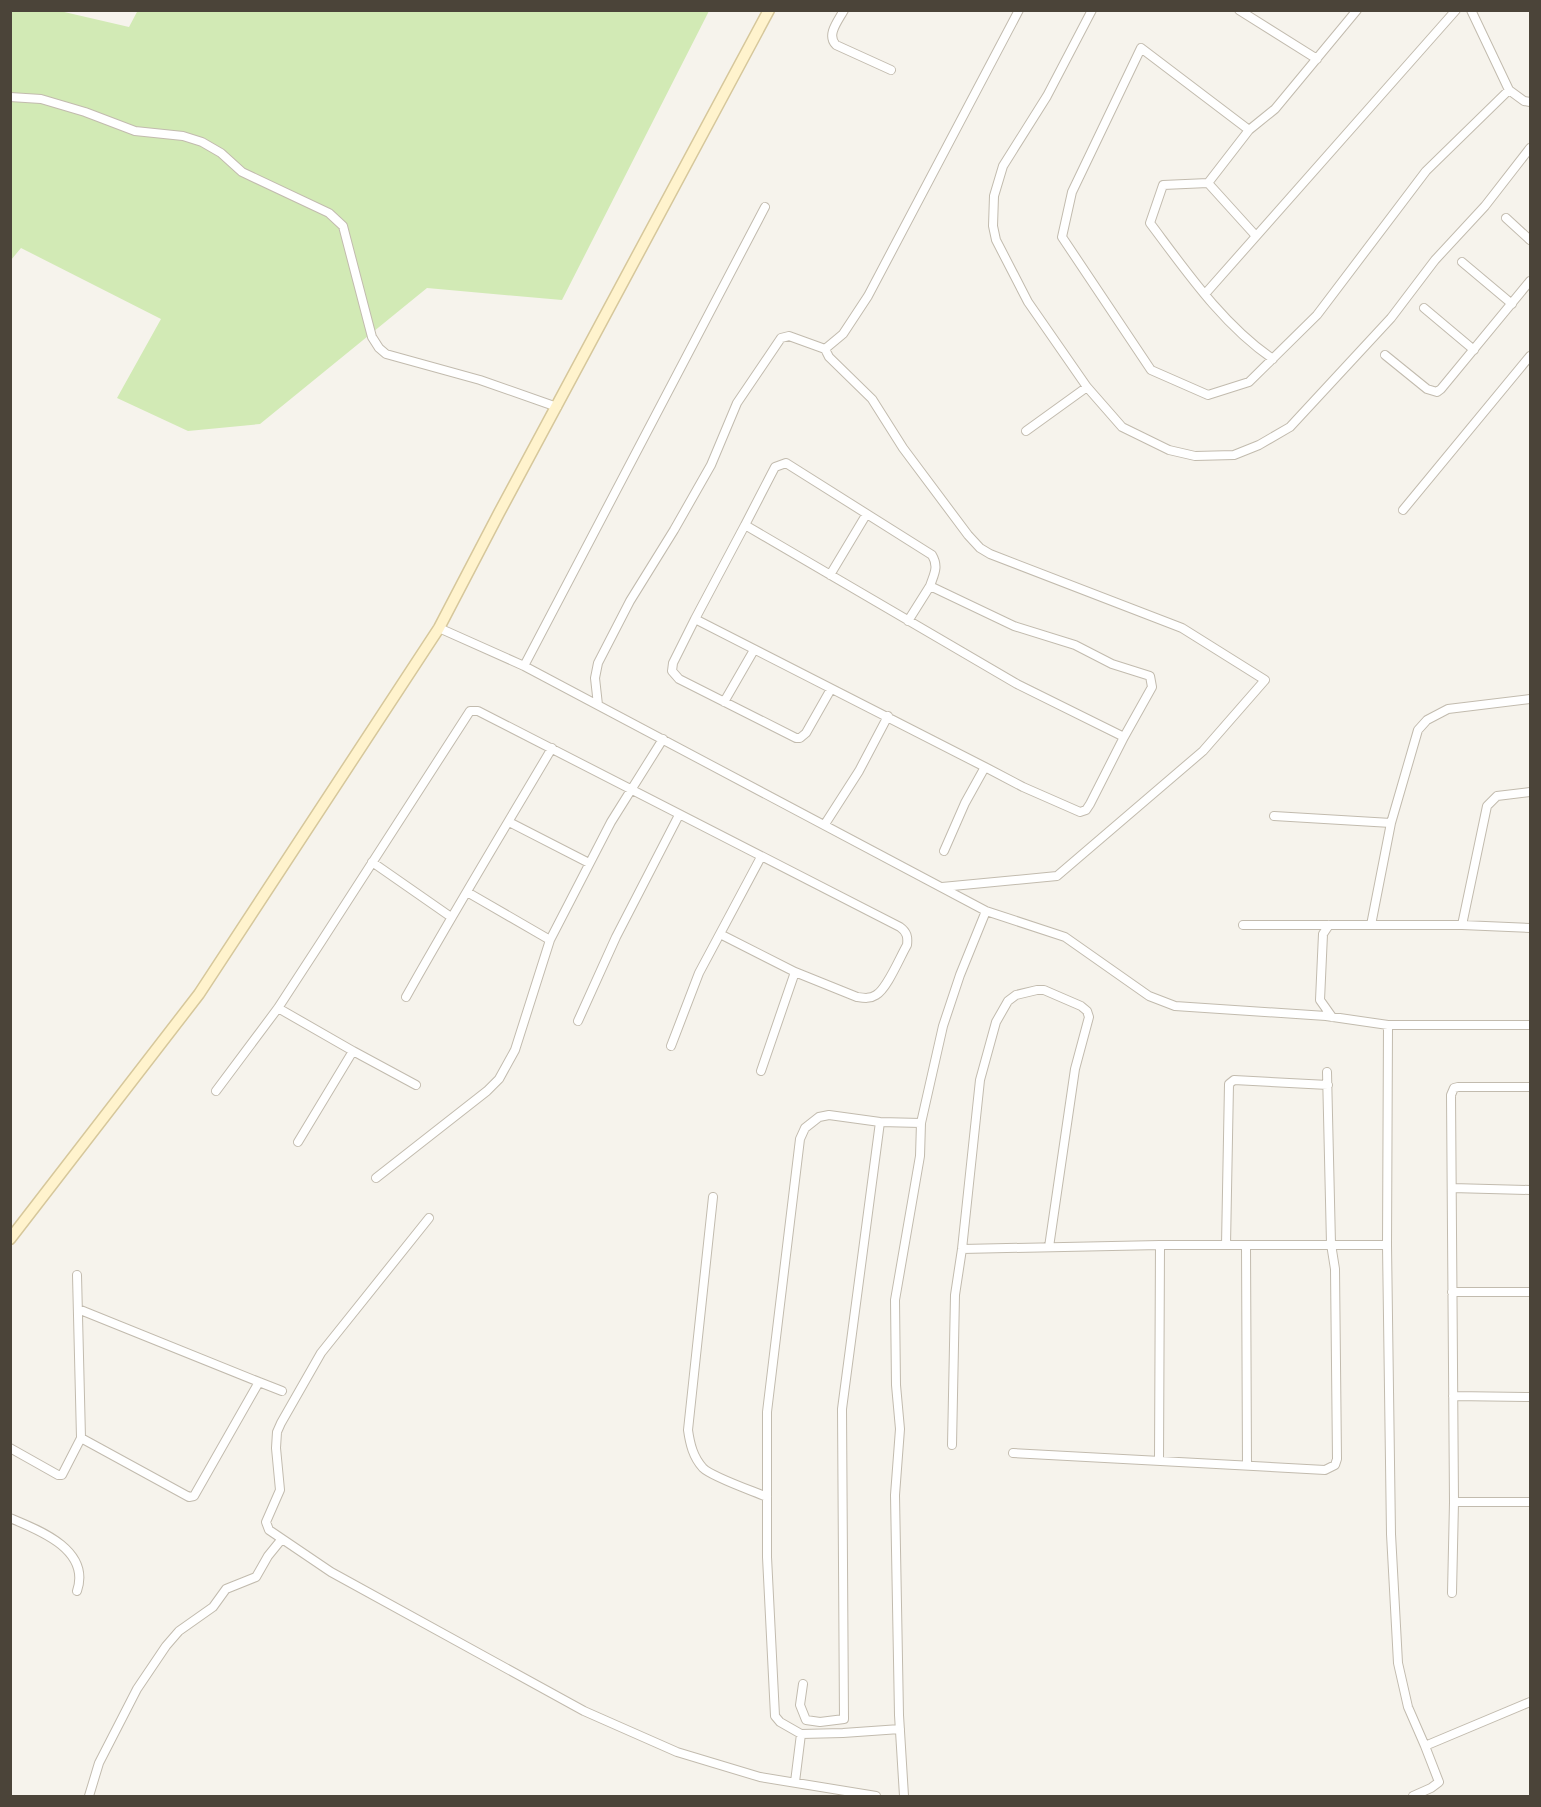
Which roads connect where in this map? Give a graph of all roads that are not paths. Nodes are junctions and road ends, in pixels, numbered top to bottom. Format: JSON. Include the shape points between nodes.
{"nodes":[{"id":1,"x":769,"y":10,"type":"edge"},
{"id":2,"x":844,"y":10,"type":"edge"},
{"id":3,"x":1019,"y":10,"type":"edge"},
{"id":4,"x":1092,"y":10,"type":"edge"},
{"id":5,"x":1239,"y":10,"type":"edge"},
{"id":6,"x":1357,"y":10,"type":"edge"},
{"id":7,"x":1456,"y":10,"type":"edge"},
{"id":8,"x":1471,"y":10,"type":"edge"},
{"id":9,"x":1317,"y":59,"type":"junction"},
{"id":10,"x":891,"y":70,"type":"dead end"},
{"id":11,"x":1509,"y":90,"type":"junction"},
{"id":12,"x":10,"y":97,"type":"edge"},
{"id":13,"x":1530,"y":102,"type":"edge"},
{"id":14,"x":1249,"y":130,"type":"junction"},
{"id":15,"x":1530,"y":148,"type":"edge"},
{"id":16,"x":1208,"y":183,"type":"junction"},
{"id":17,"x":765,"y":207,"type":"dead end"},
{"id":18,"x":1506,"y":218,"type":"dead end"},
{"id":19,"x":1256,"y":236,"type":"junction"},
{"id":20,"x":1530,"y":240,"type":"edge"},
{"id":21,"x":1462,"y":262,"type":"dead end"},
{"id":22,"x":1530,"y":281,"type":"edge"},
{"id":23,"x":1204,"y":294,"type":"junction"},
{"id":24,"x":1512,"y":304,"type":"junction"},
{"id":25,"x":1424,"y":308,"type":"dead end"},
{"id":26,"x":825,"y":349,"type":"junction"},
{"id":27,"x":1474,"y":350,"type":"junction"},
{"id":28,"x":1385,"y":355,"type":"dead end"},
{"id":29,"x":1530,"y":356,"type":"edge"},
{"id":30,"x":1273,"y":359,"type":"junction"},
{"id":31,"x":1087,"y":387,"type":"junction"},
{"id":32,"x":557,"y":407,"type":"junction"},
{"id":33,"x":1026,"y":431,"type":"dead end"},
{"id":34,"x":1403,"y":510,"type":"dead end"},
{"id":35,"x":866,"y":515,"type":"junction"},
{"id":36,"x":745,"y":525,"type":"junction"},
{"id":37,"x":830,"y":574,"type":"junction"},
{"id":38,"x":930,"y":586,"type":"junction"},
{"id":39,"x":695,"y":619,"type":"junction"},
{"id":40,"x":908,"y":621,"type":"junction"},
{"id":41,"x":439,"y":628,"type":"junction"},
{"id":42,"x":754,"y":650,"type":"junction"},
{"id":43,"x":524,"y":666,"type":"junction"},
{"id":44,"x":831,"y":689,"type":"junction"},
{"id":45,"x":1530,"y":699,"type":"edge"},
{"id":46,"x":724,"y":702,"type":"junction"},
{"id":47,"x":598,"y":705,"type":"junction"},
{"id":48,"x":888,"y":716,"type":"junction"},
{"id":49,"x":1124,"y":737,"type":"junction"},
{"id":50,"x":663,"y":739,"type":"junction"},
{"id":51,"x":552,"y":748,"type":"junction"},
{"id":52,"x":985,"y":767,"type":"junction"},
{"id":53,"x":631,"y":789,"type":"junction"},
{"id":54,"x":1530,"y":792,"type":"edge"},
{"id":55,"x":679,"y":814,"type":"junction"},
{"id":56,"x":1274,"y":816,"type":"dead end"},
{"id":57,"x":509,"y":822,"type":"junction"},
{"id":58,"x":1391,"y":823,"type":"junction"},
{"id":59,"x":825,"y":824,"type":"junction"},
{"id":60,"x":944,"y":851,"type":"dead end"},
{"id":61,"x":761,"y":857,"type":"junction"},
{"id":62,"x":372,"y":862,"type":"junction"},
{"id":63,"x":589,"y":863,"type":"junction"},
{"id":64,"x":942,"y":887,"type":"junction"},
{"id":65,"x":467,"y":892,"type":"junction"},
{"id":66,"x":986,"y":911,"type":"junction"},
{"id":67,"x":451,"y":916,"type":"junction"},
{"id":68,"x":1243,"y":925,"type":"dead end"},
{"id":69,"x":1329,"y":925,"type":"junction"},
{"id":70,"x":1371,"y":925,"type":"junction"},
{"id":71,"x":1462,"y":925,"type":"junction"},
{"id":72,"x":1530,"y":928,"type":"edge"},
{"id":73,"x":720,"y":934,"type":"junction"},
{"id":74,"x":550,"y":940,"type":"junction"},
{"id":75,"x":795,"y":972,"type":"junction"},
{"id":76,"x":406,"y":997,"type":"dead end"},
{"id":77,"x":278,"y":1008,"type":"junction"},
{"id":78,"x":1332,"y":1017,"type":"junction"},
{"id":79,"x":578,"y":1021,"type":"dead end"},
{"id":80,"x":1530,"y":1024,"type":"edge"},
{"id":81,"x":1388,"y":1025,"type":"junction"},
{"id":82,"x":671,"y":1046,"type":"dead end"},
{"id":83,"x":353,"y":1051,"type":"junction"},
{"id":84,"x":761,"y":1071,"type":"dead end"},
{"id":85,"x":1328,"y":1072,"type":"dead end"},
{"id":86,"x":416,"y":1085,"type":"dead end"},
{"id":87,"x":1328,"y":1085,"type":"junction"},
{"id":88,"x":1530,"y":1087,"type":"edge"},
{"id":89,"x":216,"y":1091,"type":"dead end"},
{"id":90,"x":880,"y":1122,"type":"junction"},
{"id":91,"x":921,"y":1123,"type":"junction"},
{"id":92,"x":298,"y":1142,"type":"dead end"},
{"id":93,"x":376,"y":1178,"type":"dead end"},
{"id":94,"x":1452,"y":1188,"type":"junction"},
{"id":95,"x":1530,"y":1190,"type":"edge"},
{"id":96,"x":714,"y":1197,"type":"dead end"},
{"id":97,"x":429,"y":1218,"type":"dead end"},
{"id":98,"x":10,"y":1239,"type":"edge"},
{"id":99,"x":1331,"y":1244,"type":"junction"},
{"id":100,"x":1160,"y":1245,"type":"junction"},
{"id":101,"x":1226,"y":1245,"type":"junction"},
{"id":102,"x":1246,"y":1245,"type":"junction"},
{"id":103,"x":1387,"y":1245,"type":"junction"},
{"id":104,"x":1049,"y":1247,"type":"junction"},
{"id":105,"x":962,"y":1249,"type":"junction"},
{"id":106,"x":77,"y":1275,"type":"dead end"},
{"id":107,"x":1452,"y":1292,"type":"junction"},
{"id":108,"x":1530,"y":1292,"type":"edge"},
{"id":109,"x":78,"y":1309,"type":"junction"},
{"id":110,"x":260,"y":1382,"type":"junction"},
{"id":111,"x":282,"y":1391,"type":"dead end"},
{"id":112,"x":1453,"y":1396,"type":"junction"},
{"id":113,"x":1530,"y":1397,"type":"edge"},
{"id":114,"x":81,"y":1438,"type":"junction"},
{"id":115,"x":952,"y":1445,"type":"dead end"},
{"id":116,"x":10,"y":1448,"type":"edge"},
{"id":117,"x":1012,"y":1453,"type":"dead end"},
{"id":118,"x":1159,"y":1460,"type":"junction"},
{"id":119,"x":1247,"y":1465,"type":"junction"},
{"id":120,"x":767,"y":1497,"type":"junction"},
{"id":121,"x":1454,"y":1502,"type":"junction"},
{"id":122,"x":1530,"y":1502,"type":"edge"},
{"id":123,"x":10,"y":1518,"type":"edge"},
{"id":124,"x":281,"y":1540,"type":"junction"},
{"id":125,"x":77,"y":1591,"type":"dead end"},
{"id":126,"x":1452,"y":1593,"type":"dead end"},
{"id":127,"x":803,"y":1684,"type":"dead end"},
{"id":128,"x":1530,"y":1702,"type":"edge"},
{"id":129,"x":900,"y":1729,"type":"junction"},
{"id":130,"x":801,"y":1734,"type":"junction"},
{"id":131,"x":1425,"y":1746,"type":"junction"},
{"id":132,"x":795,"y":1782,"type":"junction"},
{"id":133,"x":89,"y":1797,"type":"edge"},
{"id":134,"x":876,"y":1797,"type":"edge"},
{"id":135,"x":904,"y":1797,"type":"edge"},
{"id":136,"x":1413,"y":1797,"type":"edge"}],
"edges":[{"from":1,"to":32,"type":"main road"},
{"from":2,"to":10,"type":"street","via":[[832,41]]},
{"from":3,"to":26,"type":"street","via":[[873,287],[843,334]]},
{"from":4,"to":31,"type":"street","via":[[1047,96],[1010,153],[998,180],[992,211],[996,240],[1028,302]]},
{"from":5,"to":9,"type":"street"},
{"from":6,"to":9,"type":"street"},
{"from":7,"to":19,"type":"street"},
{"from":8,"to":11,"type":"street"},
{"from":9,"to":14,"type":"street","via":[[1275,109]]},
{"from":11,"to":13,"type":"street"},
{"from":11,"to":30,"type":"street","via":[[1426,171],[1317,315]]},
{"from":12,"to":32,"type":"street","via":[[41,99],[135,131],[202,142],[242,172],[329,213],[343,226],[372,337],[386,354]]},
{"from":14,"to":16,"type":"street"},
{"from":14,"to":30,"type":"street","via":[[1141,48],[1072,192],[1062,237],[1151,370],[1208,395],[1250,382]]},
{"from":15,"to":31,"type":"street","via":[[1384,326],[1290,427],[1259,445],[1234,455],[1195,456],[1169,450],[1122,427]]},
{"from":16,"to":19,"type":"street"},
{"from":16,"to":23,"type":"street","via":[[1163,185],[1150,223]]},
{"from":17,"to":43,"type":"street"},
{"from":18,"to":20,"type":"street"},
{"from":19,"to":23,"type":"street"},
{"from":21,"to":24,"type":"street"},
{"from":22,"to":24,"type":"street"},
{"from":23,"to":30,"type":"street"},
{"from":24,"to":27,"type":"street"},
{"from":25,"to":27,"type":"street"},
{"from":26,"to":47,"type":"street","via":[[789,336],[781,338],[737,404],[711,465],[598,663]]},
{"from":26,"to":64,"type":"street","via":[[872,399],[903,448],[980,548],[1182,628],[1264,680],[1203,751],[1057,876]]},
{"from":27,"to":28,"type":"street","via":[[1437,392],[1427,389]]},
{"from":29,"to":34,"type":"street"},
{"from":31,"to":33,"type":"street"},
{"from":32,"to":41,"type":"main road"},
{"from":35,"to":36,"type":"street","via":[[786,463],[775,467]]},
{"from":35,"to":37,"type":"street"},
{"from":35,"to":38,"type":"street","via":[[932,555],[936,569]]},
{"from":36,"to":37,"type":"street"},
{"from":36,"to":39,"type":"street"},
{"from":37,"to":40,"type":"street"},
{"from":38,"to":40,"type":"street"},
{"from":38,"to":49,"type":"street","via":[[1014,626],[1150,675],[1152,687]]},
{"from":39,"to":42,"type":"street"},
{"from":39,"to":46,"type":"street","via":[[672,671],[679,679]]},
{"from":40,"to":49,"type":"street","via":[[1017,684]]},
{"from":41,"to":43,"type":"street"},
{"from":41,"to":98,"type":"main road","via":[[199,994]]},
{"from":42,"to":44,"type":"street"},
{"from":42,"to":46,"type":"street"},
{"from":43,"to":47,"type":"street"},
{"from":44,"to":46,"type":"street","via":[[800,738]]},
{"from":44,"to":48,"type":"street"},
{"from":45,"to":58,"type":"street","via":[[1448,709],[1427,720],[1418,730]]},
{"from":47,"to":50,"type":"street"},
{"from":48,"to":52,"type":"street"},
{"from":48,"to":59,"type":"street"},
{"from":49,"to":52,"type":"street","via":[[1090,804],[1080,812]]},
{"from":50,"to":53,"type":"street"},
{"from":50,"to":59,"type":"street"},
{"from":51,"to":53,"type":"street"},
{"from":51,"to":57,"type":"street"},
{"from":51,"to":62,"type":"street","via":[[478,711],[470,711]]},
{"from":52,"to":60,"type":"street"},
{"from":53,"to":55,"type":"street"},
{"from":53,"to":63,"type":"street"},
{"from":54,"to":71,"type":"street","via":[[1497,796],[1487,806]]},
{"from":55,"to":61,"type":"street"},
{"from":55,"to":79,"type":"street"},
{"from":56,"to":58,"type":"street"},
{"from":57,"to":63,"type":"street"},
{"from":57,"to":65,"type":"street"},
{"from":58,"to":70,"type":"street"},
{"from":59,"to":64,"type":"street"},
{"from":61,"to":73,"type":"street"},
{"from":61,"to":75,"type":"street","via":[[907,934],[907,945],[882,991],[871,998],[857,997]]},
{"from":62,"to":67,"type":"street"},
{"from":62,"to":77,"type":"street"},
{"from":63,"to":74,"type":"street"},
{"from":64,"to":66,"type":"street"},
{"from":65,"to":67,"type":"street"},
{"from":65,"to":74,"type":"street"},
{"from":66,"to":78,"type":"street","via":[[1065,937],[1153,997],[1175,1006]]},
{"from":66,"to":91,"type":"street","via":[[943,1026]]},
{"from":67,"to":76,"type":"street"},
{"from":68,"to":69,"type":"street"},
{"from":69,"to":70,"type":"street"},
{"from":69,"to":78,"type":"street","via":[[1323,934],[1320,1000]]},
{"from":70,"to":71,"type":"street"},
{"from":71,"to":72,"type":"street"},
{"from":73,"to":75,"type":"street"},
{"from":73,"to":82,"type":"street","via":[[694,984]]},
{"from":74,"to":93,"type":"street","via":[[515,1050],[499,1079]]},
{"from":75,"to":84,"type":"street"},
{"from":77,"to":83,"type":"street"},
{"from":77,"to":89,"type":"street"},
{"from":78,"to":81,"type":"street"},
{"from":80,"to":81,"type":"street"},
{"from":81,"to":103,"type":"street"},
{"from":83,"to":86,"type":"street"},
{"from":83,"to":92,"type":"street"},
{"from":85,"to":87,"type":"street"},
{"from":87,"to":99,"type":"street"},
{"from":87,"to":101,"type":"street","via":[[1234,1080],[1229,1084]]},
{"from":88,"to":94,"type":"street","via":[[1454,1088]]},
{"from":90,"to":91,"type":"street"},
{"from":90,"to":120,"type":"street","via":[[819,1117],[805,1128],[800,1139],[767,1412]]},
{"from":90,"to":127,"type":"street","via":[[842,1409],[844,1719],[806,1720],[800,1705]]},
{"from":91,"to":129,"type":"street","via":[[920,1156],[895,1300],[900,1430],[895,1502]]},
{"from":94,"to":95,"type":"street"},
{"from":94,"to":107,"type":"street"},
{"from":96,"to":120,"type":"street","via":[[688,1430],[690,1443],[705,1470]]},
{"from":97,"to":124,"type":"street","via":[[321,1353],[277,1432],[280,1490],[266,1522]]},
{"from":99,"to":102,"type":"street"},
{"from":99,"to":103,"type":"street"},
{"from":99,"to":119,"type":"street","via":[[1335,1269],[1335,1465],[1325,1470]]},
{"from":100,"to":101,"type":"street"},
{"from":100,"to":104,"type":"street"},
{"from":100,"to":118,"type":"street"},
{"from":101,"to":102,"type":"street"},
{"from":102,"to":119,"type":"street"},
{"from":103,"to":131,"type":"street","via":[[1391,1523],[1398,1663],[1408,1707]]},
{"from":104,"to":105,"type":"street"},
{"from":104,"to":105,"type":"street","via":[[1075,1069],[1089,1017],[1081,1006],[1037,990],[1008,1001],[996,1022],[980,1080]]},
{"from":105,"to":115,"type":"street","via":[[954,1305]]},
{"from":106,"to":109,"type":"street"},
{"from":107,"to":108,"type":"street"},
{"from":107,"to":112,"type":"street"},
{"from":109,"to":110,"type":"street"},
{"from":109,"to":114,"type":"street"},
{"from":110,"to":111,"type":"street"},
{"from":110,"to":114,"type":"street","via":[[194,1496],[189,1497]]},
{"from":112,"to":113,"type":"street"},
{"from":112,"to":121,"type":"street"},
{"from":114,"to":116,"type":"street","via":[[62,1475]]},
{"from":117,"to":118,"type":"street"},
{"from":118,"to":119,"type":"street"},
{"from":120,"to":130,"type":"street","via":[[775,1716]]},
{"from":121,"to":122,"type":"street"},
{"from":121,"to":126,"type":"street"},
{"from":123,"to":125,"type":"street","via":[[61,1544],[75,1560],[80,1574]]},
{"from":124,"to":132,"type":"street","via":[[331,1572],[601,1720],[689,1756],[760,1777]]},
{"from":124,"to":133,"type":"street","via":[[256,1577],[226,1589],[213,1607],[179,1631],[166,1646],[137,1689],[99,1763]]},
{"from":128,"to":131,"type":"street"},
{"from":129,"to":130,"type":"street"},
{"from":129,"to":135,"type":"street"},
{"from":130,"to":132,"type":"street"},
{"from":131,"to":136,"type":"street","via":[[1439,1782]]},
{"from":132,"to":134,"type":"street"}]}
